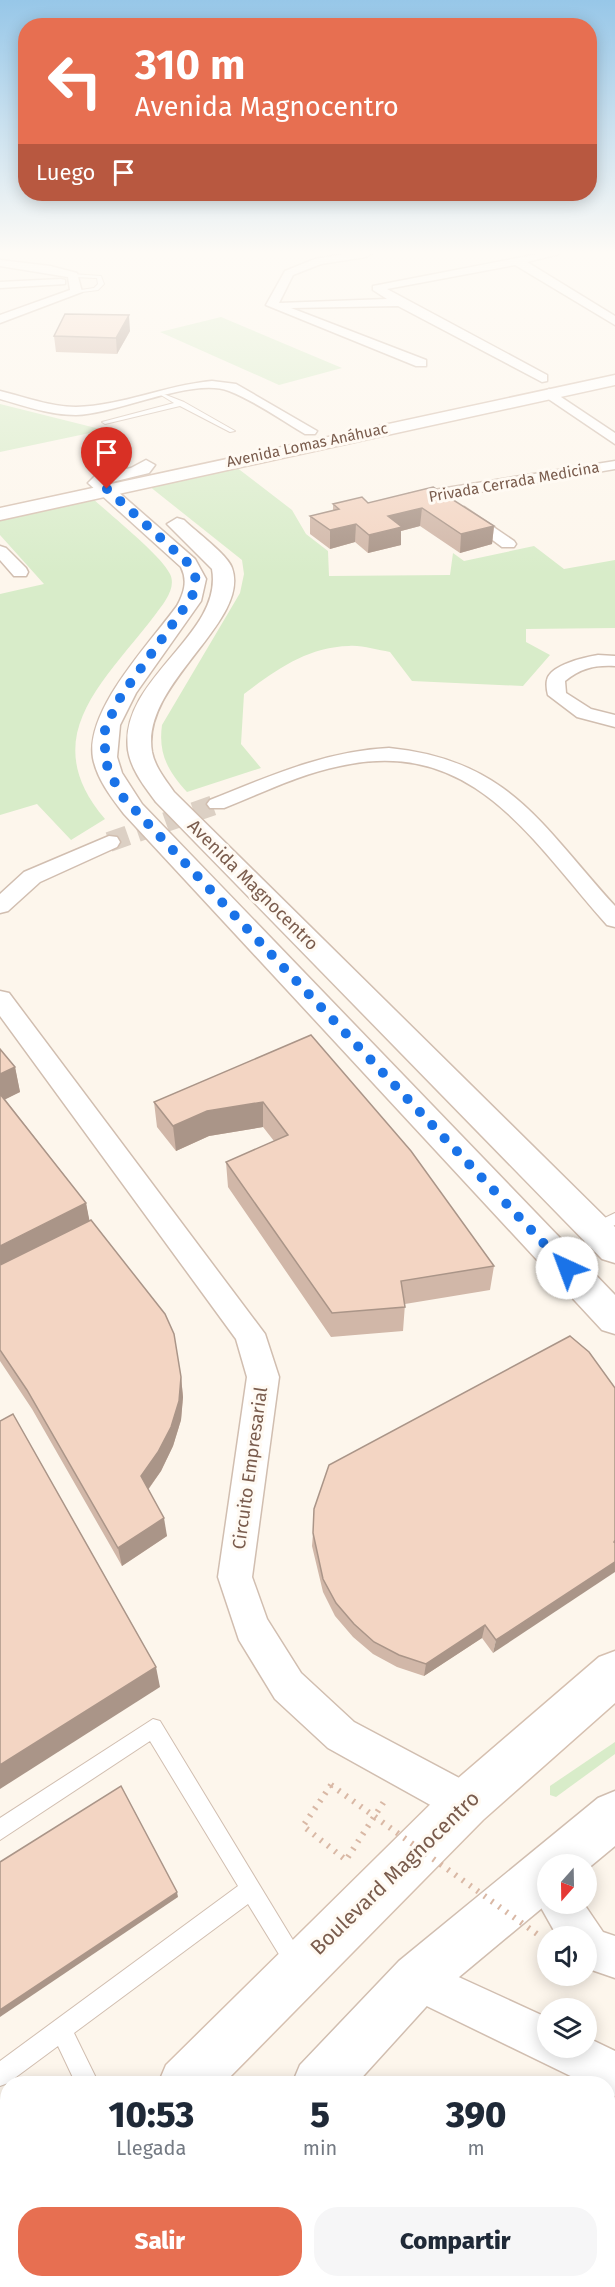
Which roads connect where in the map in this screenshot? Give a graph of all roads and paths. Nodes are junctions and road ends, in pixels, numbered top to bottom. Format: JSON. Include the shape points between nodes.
{"nodes":[{"id":1,"x":415,"y":361,"type":"edge"},
{"id":2,"x":501,"y":361,"type":"edge"},
{"id":3,"x":421,"y":363,"type":"dead end"},
{"id":4,"x":615,"y":363,"type":"edge"},
{"id":5,"x":615,"y":380,"type":"edge"},
{"id":6,"x":545,"y":386,"type":"junction"},
{"id":7,"x":163,"y":394,"type":"junction"},
{"id":8,"x":0,"y":395,"type":"edge"},
{"id":9,"x":182,"y":404,"type":"junction"},
{"id":10,"x":105,"y":422,"type":"dead end"},
{"id":11,"x":232,"y":431,"type":"dead end"},
{"id":12,"x":310,"y":431,"type":"junction"},
{"id":13,"x":615,"y":440,"type":"edge"},
{"id":14,"x":615,"y":465,"type":"edge"},
{"id":15,"x":128,"y":479,"type":"junction"},
{"id":16,"x":442,"y":495,"type":"junction"},
{"id":17,"x":0,"y":497,"type":"edge"},
{"id":18,"x":399,"y":500,"type":"edge"},
{"id":19,"x":0,"y":514,"type":"edge"},
{"id":20,"x":508,"y":544,"type":"dead end"},
{"id":21,"x":0,"y":551,"type":"edge"},
{"id":22,"x":20,"y":572,"type":"dead end"},
{"id":23,"x":615,"y":661,"type":"edge"},
{"id":24,"x":615,"y":721,"type":"edge"},
{"id":25,"x":217,"y":804,"type":"tunnel mouth"},
{"id":26,"x":109,"y":842,"type":"tunnel mouth"},
{"id":27,"x":0,"y":906,"type":"edge"},
{"id":28,"x":615,"y":920,"type":"edge"},
{"id":29,"x":0,"y":999,"type":"edge"},
{"id":30,"x":605,"y":1223,"type":"edge"},
{"id":31,"x":615,"y":1249,"type":"edge"},
{"id":32,"x":615,"y":1319,"type":"edge"},
{"id":33,"x":615,"y":1673,"type":"edge"},
{"id":34,"x":390,"y":1792,"type":"dead end"},
{"id":35,"x":466,"y":1803,"type":"junction"},
{"id":36,"x":379,"y":1808,"type":"edge"},
{"id":37,"x":379,"y":1808,"type":"edge"},
{"id":38,"x":379,"y":1808,"type":"edge"},
{"id":39,"x":379,"y":1808,"type":"edge"},
{"id":40,"x":615,"y":1815,"type":"edge"},
{"id":41,"x":0,"y":1830,"type":"edge"},
{"id":42,"x":580,"y":1854,"type":"edge"},
{"id":43,"x":537,"y":1884,"type":"edge"},
{"id":44,"x":251,"y":1889,"type":"junction"},
{"id":45,"x":537,"y":1897,"type":"edge"},
{"id":46,"x":597,"y":1950,"type":"edge"},
{"id":47,"x":615,"y":1957,"type":"edge"},
{"id":48,"x":299,"y":1968,"type":"junction"},
{"id":49,"x":417,"y":1979,"type":"junction"},
{"id":50,"x":61,"y":2029,"type":"junction"},
{"id":51,"x":537,"y":2036,"type":"edge"},
{"id":52,"x":582,"y":2058,"type":"edge"},
{"id":53,"x":615,"y":2074,"type":"edge"},
{"id":54,"x":0,"y":2075,"type":"edge"},
{"id":55,"x":84,"y":2076,"type":"edge"},
{"id":56,"x":192,"y":2076,"type":"edge"},
{"id":57,"x":326,"y":2076,"type":"edge"}],
"edges":[{"from":1,"to":3,"type":"street"},
{"from":2,"to":6,"type":"street"},
{"from":4,"to":6,"type":"street","name":"Avenida Lomas Anáhuac"},
{"from":5,"to":6,"type":"street","name":"Avenida Lomas Anáhuac"},
{"from":6,"to":12,"type":"street","name":"Avenida Lomas Anáhuac"},
{"from":6,"to":13,"type":"street"},
{"from":6,"to":15,"type":"street","name":"Avenida Lomas Anáhuac"},
{"from":7,"to":8,"type":"street","via":[[77,411]]},
{"from":7,"to":9,"type":"lane"},
{"from":7,"to":12,"type":"street","via":[[210,385],[231,387]]},
{"from":9,"to":10,"type":"lane"},
{"from":9,"to":11,"type":"lane"},
{"from":12,"to":15,"type":"street","name":"Avenida Lomas Anáhuac"},
{"from":14,"to":16,"type":"street","name":"Privada Cerrada Medicina"},
{"from":15,"to":17,"type":"street","name":"Avenida Lomas Anáhuac"},
{"from":15,"to":19,"type":"street","name":"Avenida Lomas Anáhuac"},
{"from":15,"to":30,"type":"street","name":"Avenida Magnocentro","via":[[214,557],[225,578],[216,610],[144,714],[139,756],[149,777],[165,797]]},
{"from":15,"to":32,"type":"street","name":"Avenida Magnocentro","via":[[188,563],[196,588],[187,607],[121,696],[105,728],[105,761],[120,794]]},
{"from":16,"to":18,"type":"street","name":"Privada Cerrada Medicina"},
{"from":16,"to":20,"type":"street"},
{"from":21,"to":22,"type":"street"},
{"from":23,"to":24,"type":"street","via":[[571,666],[556,679],[557,695],[574,711]]},
{"from":25,"to":28,"type":"street","via":[[339,759],[411,756],[445,762],[473,775],[525,815]]},
{"from":26,"to":27,"type":"street","via":[[32,877]]},
{"from":29,"to":35,"type":"street","name":"Circuito Empresarial","via":[[250,1334],[263,1377],[235,1577],[252,1628],[288,1686],[341,1735]]},
{"from":30,"to":31,"type":"street","name":"Avenida Magnocentro"},
{"from":33,"to":35,"type":"street","name":"Boulevard Magnocentro"},
{"from":34,"to":36,"type":"path","bridge":true},
{"from":35,"to":48,"type":"street","name":"Boulevard Magnocentro"},
{"from":37,"to":38,"type":"path","bridge":true,"via":[[346,1860],[303,1826],[331,1785]]},
{"from":39,"to":43,"type":"path","bridge":true},
{"from":40,"to":42,"type":"street"},
{"from":41,"to":44,"type":"lane","via":[[153,1728]]},
{"from":44,"to":48,"type":"lane"},
{"from":44,"to":50,"type":"lane"},
{"from":45,"to":49,"type":"street"},
{"from":46,"to":47,"type":"street"},
{"from":48,"to":56,"type":"street","name":"Boulevard Magnocentro"},
{"from":49,"to":51,"type":"street"},
{"from":49,"to":57,"type":"street"},
{"from":50,"to":54,"type":"lane"},
{"from":50,"to":55,"type":"lane"},
{"from":52,"to":53,"type":"street"}]}
